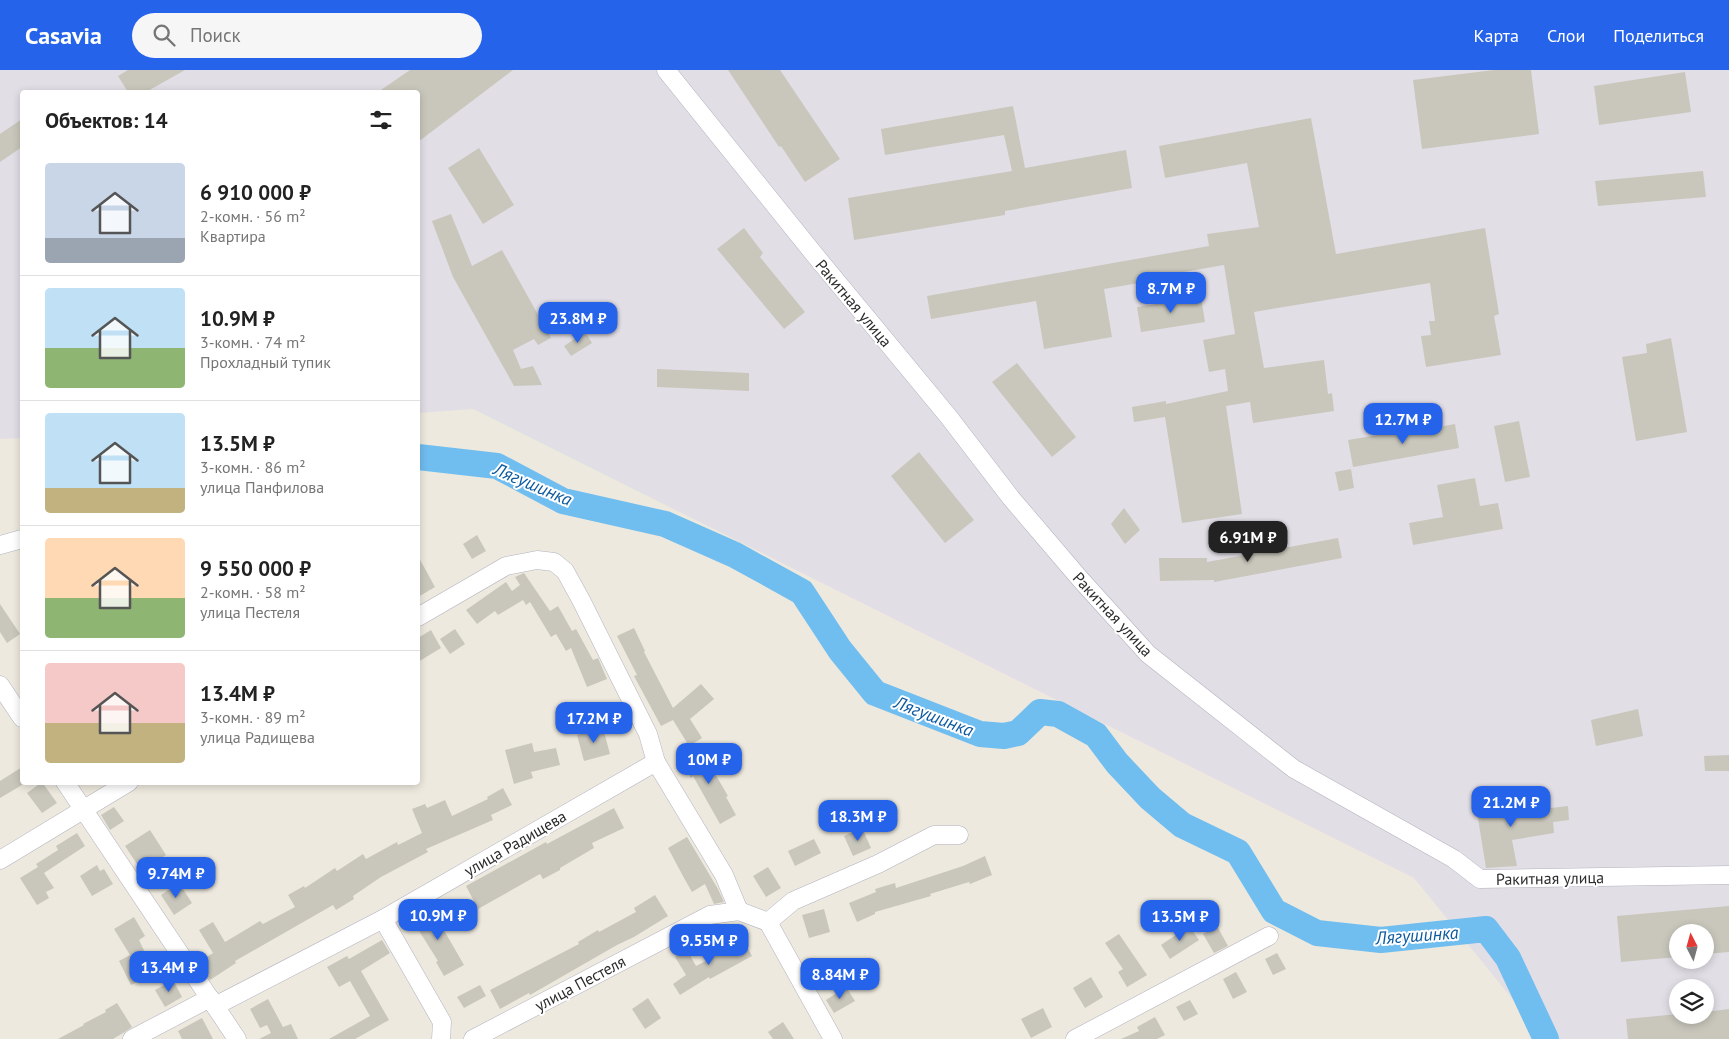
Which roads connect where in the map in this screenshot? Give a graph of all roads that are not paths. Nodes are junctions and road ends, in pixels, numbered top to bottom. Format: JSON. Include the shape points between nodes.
{"nodes":[{"id":1,"x":666,"y":70,"type":"edge"},
{"id":2,"x":20,"y":540,"type":"edge"},
{"id":3,"x":0,"y":545,"type":"edge"},
{"id":4,"x":420,"y":616,"type":"edge"},
{"id":5,"x":0,"y":685,"type":"edge"},
{"id":6,"x":20,"y":715,"type":"edge"},
{"id":7,"x":656,"y":762,"type":"junction"},
{"id":8,"x":67,"y":785,"type":"edge"},
{"id":9,"x":124,"y":785,"type":"edge"},
{"id":10,"x":83,"y":809,"type":"junction"},
{"id":11,"x":959,"y":835,"type":"dead end"},
{"id":12,"x":0,"y":860,"type":"edge"},
{"id":13,"x":1729,"y":875,"type":"edge"},
{"id":14,"x":739,"y":911,"type":"junction"},
{"id":15,"x":383,"y":919,"type":"junction"},
{"id":16,"x":768,"y":922,"type":"junction"},
{"id":17,"x":1269,"y":936,"type":"dead end"},
{"id":18,"x":212,"y":1002,"type":"junction"},
{"id":19,"x":441,"y":1030,"type":"edge"},
{"id":20,"x":132,"y":1039,"type":"edge"},
{"id":21,"x":237,"y":1039,"type":"edge"},
{"id":22,"x":450,"y":1039,"type":"edge"},
{"id":23,"x":473,"y":1039,"type":"edge"},
{"id":24,"x":834,"y":1039,"type":"edge"},
{"id":25,"x":1075,"y":1039,"type":"edge"}],
"edges":[{"from":1,"to":13,"type":"street","name":"Ракитная улица","via":[[1011,498],[1081,580],[1148,654],[1294,769],[1454,859],[1480,879]]},
{"from":2,"to":3,"type":"street"},
{"from":4,"to":7,"type":"street","via":[[506,566],[537,560],[554,562],[564,571],[581,600],[648,734]]},
{"from":5,"to":6,"type":"street"},
{"from":7,"to":14,"type":"street","via":[[724,875]]},
{"from":7,"to":15,"type":"street","name":"улица Радищева"},
{"from":8,"to":10,"type":"street"},
{"from":9,"to":10,"type":"street"},
{"from":10,"to":12,"type":"street"},
{"from":10,"to":18,"type":"street"},
{"from":11,"to":16,"type":"street","via":[[934,835],[878,864],[793,901]]},
{"from":14,"to":16,"type":"street","name":"улица Пестеля"},
{"from":14,"to":23,"type":"street","name":"улица Пестеля","via":[[710,915]]},
{"from":15,"to":18,"type":"street","name":"улица Радищева"},
{"from":15,"to":19,"type":"street"},
{"from":16,"to":24,"type":"street"},
{"from":17,"to":25,"type":"street"},
{"from":18,"to":20,"type":"street","name":"улица Радищева"},
{"from":18,"to":21,"type":"street"},
{"from":19,"to":22,"type":"street"}]}
